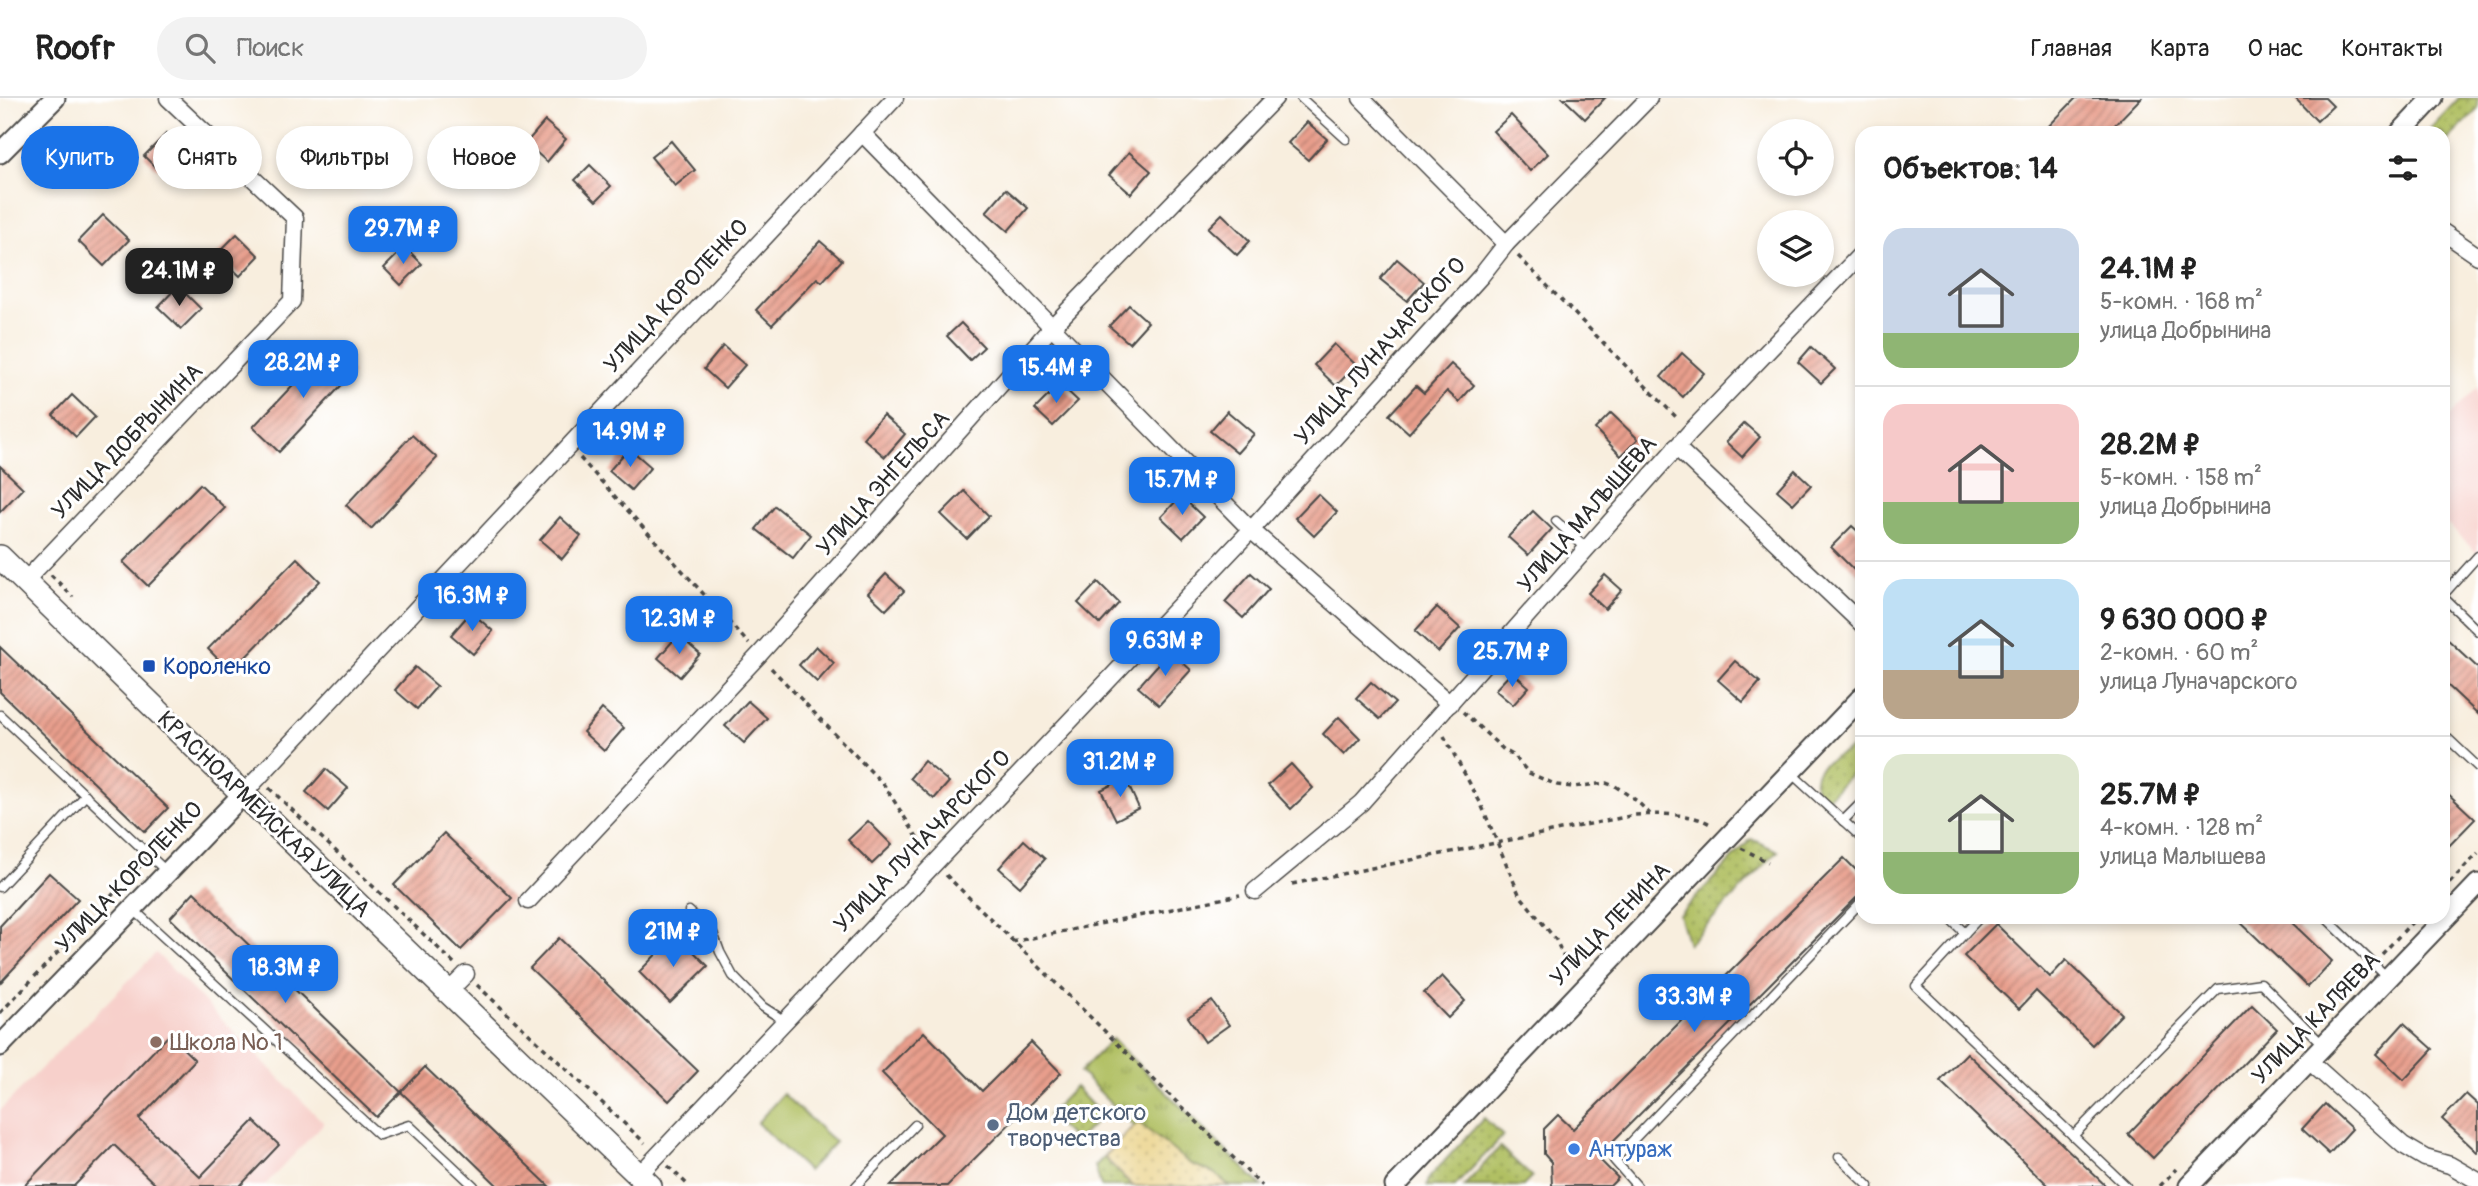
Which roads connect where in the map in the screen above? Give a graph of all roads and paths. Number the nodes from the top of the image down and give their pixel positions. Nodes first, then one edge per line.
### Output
1 (55, 98) edge
2 (168, 98) edge
3 (895, 98) edge
4 (1275, 98) edge
5 (1301, 98) edge
6 (1362, 98) edge
7 (1649, 98) edge
8 (2433, 98) edge
9 (2407, 126) edge
10 (862, 133) junction
11 (1346, 139) dead end
12 (0, 153) edge
13 (2450, 237) edge
14 (1506, 244) junction
15 (2478, 256) edge
16 (1855, 260) edge
17 (1051, 328) junction
18 (1690, 432) junction
19 (569, 446) junction
20 (1676, 447) junction
21 (1556, 521) dead end
22 (1251, 530) junction
23 (1587, 549) junction
24 (2478, 556) edge
25 (0, 557) edge
26 (25, 581) junction
27 (2450, 588) edge
28 (2450, 603) edge
29 (1855, 617) edge
30 (2478, 631) edge
31 (759, 655) junction
32 (1450, 704) junction
33 (1855, 704) edge
34 (0, 715) edge
35 (1433, 723) junction
36 (2450, 741) edge
37 (2478, 767) edge
38 (1790, 772) junction
39 (243, 794) junction
40 (86, 796) junction
41 (1855, 809) edge
42 (1650, 814) junction
43 (1843, 821) junction
44 (1855, 832) edge
45 (1728, 837) junction
46 (1497, 843) junction
47 (2478, 853) edge
48 (150, 856) junction
49 (1768, 862) dead end
50 (934, 863) junction
51 (167, 872) junction
52 (2450, 883) edge
53 (2478, 884) edge
54 (0, 887) edge
55 (1255, 891) junction
56 (528, 901) dead end
57 (1855, 908) edge
58 (133, 909) junction
59 (689, 911) dead end
60 (2450, 913) edge
61 (1955, 924) edge
62 (1973, 924) edge
63 (2332, 924) edge
64 (2410, 924) edge
65 (2440, 924) edge
66 (1965, 933) junction
67 (1012, 942) junction
68 (2373, 963) junction
69 (1570, 970) dead end
70 (466, 974) joint
71 (2388, 978) junction
72 (448, 992) junction
73 (0, 1013) edge
74 (785, 1021) junction
75 (2323, 1045) junction
76 (0, 1046) edge
77 (2308, 1060) junction
78 (915, 1125) dead end
79 (2073, 1136) junction
80 (657, 1155) junction
81 (1839, 1157) dead end
82 (2478, 1181) edge
83 (639, 1182) edge
84 (1399, 1185) edge
85 (474, 1186) edge
86 (689, 1186) edge
87 (856, 1186) edge
88 (1262, 1186) edge
89 (1637, 1186) edge
90 (1869, 1186) edge
91 (2126, 1186) edge
92 (2189, 1186) edge

1 - 12 street
2 - 26 street, УЛИЦА ДОБРЫНИНА
3 - 10 street, УЛИЦА КОРОЛЕНКО
4 - 17 street, УЛИЦА ЭНГЕЛЬСА
5 - 11 lane
6 - 14 street
7 - 14 street, УЛИЦА ЛУНАЧАРСКОГО
8 - 9 street
10 - 17 street
10 - 19 street, УЛИЦА КОРОЛЕНКО
13 - 15 street
14 - 18 path
14 - 22 street, УЛИЦА ЛУНАЧАРСКОГО
16 - 18 street, УЛИЦА МАЛЫШЕВА
17 - 22 street
17 - 31 street, УЛИЦА ЭНГЕЛЬСА
18 - 20 street, УЛИЦА МАЛЫШЕВА
19 - 31 path
19 - 39 street, УЛИЦА КОРОЛЕНКО
20 - 23 street, УЛИЦА МАЛЫШЕВА
20 - 29 street
21 - 23 lane
22 - 32 street
22 - 50 street, УЛИЦА ЛУНАЧАРСКОГО
23 - 32 street, УЛИЦА МАЛЫШЕВА
24 - 27 lane
25 - 26 main road, КРАСНОАРМЕЙСКАЯ УЛИЦА
26 - 39 main road, КРАСНОАРМЕЙСКАЯ УЛИЦА
28 - 30 lane
31 - 50 path
31 - 56 street, УЛИЦА ЭНГЕЛЬСА
32 - 35 street, УЛИЦА МАЛЫШЕВА
32 - 42 path
33 - 38 street, УЛИЦА ЛЕНИНА
34 - 40 lane
35 - 46 path
35 - 55 street, УЛИЦА МАЛЫШЕВА
36 - 37 lane
38 - 43 lane
38 - 45 street, УЛИЦА ЛЕНИНА
39 - 51 street, УЛИЦА КОРОЛЕНКО
39 - 72 main road, КРАСНОАРМЕЙСКАЯ УЛИЦА
40 - 48 lane
40 - 54 lane
41 - 43 lane
42 - 45 path
42 - 46 path
43 - 44 lane
45 - 49 path
45 - 84 street, УЛИЦА ЛЕНИНА
46 - 55 path
46 - 69 path
47 - 52 path
48 - 51 lane
48 - 73 path
50 - 67 path
50 - 74 street, УЛИЦА ЛУНАЧАРСКОГО
51 - 58 street, УЛИЦА КОРОЛЕНКО
53 - 60 street, УЛИЦА КАЛЯЕВА
55 - 67 path
57 - 89 lane
58 - 76 street, УЛИЦА КОРОЛЕНКО
58 - 85 lane
59 - 74 lane
61 - 66 lane
62 - 66 lane
63 - 68 lane
64 - 68 path
65 - 71 street, УЛИЦА КАЛЯЕВА
66 - 79 lane
67 - 88 path
68 - 71 lane
70 - 72 street
70 - 80 path
71 - 75 street, УЛИЦА КАЛЯЕВА
72 - 83 main road, КРАСНОАРМЕЙСКАЯ УЛИЦА
74 - 80 street, УЛИЦА ЛУНАЧАРСКОГО
75 - 77 street, УЛИЦА КАЛЯЕВА
75 - 79 lane
77 - 82 street
77 - 92 street, УЛИЦА КАЛЯЕВА
78 - 87 lane
79 - 91 lane
80 - 83 street, УЛИЦА ЛУНАЧАРСКОГО
80 - 86 path
81 - 90 lane

